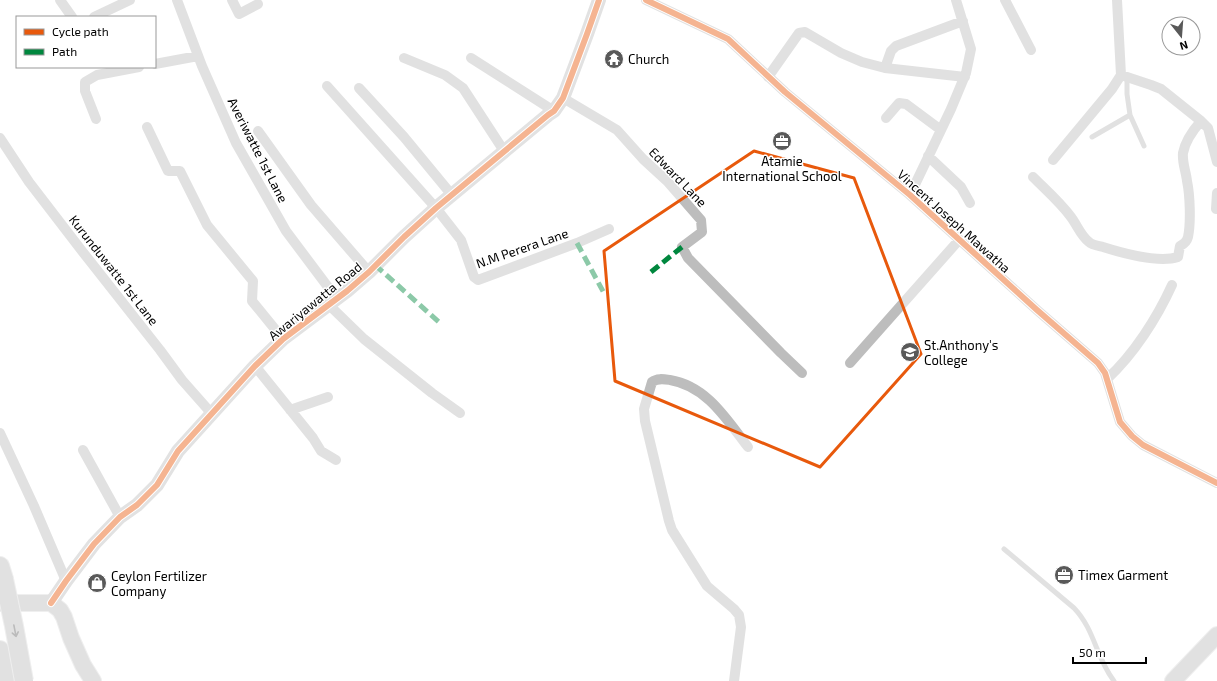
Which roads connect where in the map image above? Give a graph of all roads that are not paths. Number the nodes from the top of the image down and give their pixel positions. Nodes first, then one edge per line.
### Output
1 (60, 0) edge
2 (130, 0) edge
3 (177, 0) edge
4 (232, 0) edge
5 (599, 0) edge
6 (646, 0) edge
7 (956, 0) edge
8 (1005, 0) edge
9 (1117, 0) edge
10 (258, 4) dead end
11 (71, 16) edge
12 (96, 16) edge
13 (963, 22) junction
14 (1031, 50) dead end
15 (198, 56) junction
16 (404, 58) dead end
17 (471, 58) dead end
18 (156, 64) edge
19 (134, 68) edge
20 (884, 68) junction
21 (1124, 76) junction
22 (768, 77) junction
23 (965, 77) junction
24 (327, 86) dead end
25 (359, 88) dead end
26 (563, 98) junction
27 (554, 111) junction
28 (1130, 115) junction
29 (886, 118) dead end
30 (96, 119) dead end
31 (1201, 121) junction
32 (147, 126) dead end
33 (941, 130) junction
34 (258, 131) dead end
35 (1092, 137) dead end
36 (0, 138) edge
37 (1144, 146) dead end
38 (504, 151) junction
39 (928, 156) junction
40 (1053, 160) dead end
41 (1217, 162) edge
42 (1033, 177) dead end
43 (1217, 193) edge
44 (452, 194) junction
45 (910, 194) junction
46 (970, 203) dead end
47 (436, 208) junction
48 (1216, 209) dead end
49 (609, 229) dead end
50 (960, 240) junction
51 (369, 272) junction
52 (1172, 285) dead end
53 (333, 302) junction
54 (283, 339) junction
55 (850, 363) dead end
56 (255, 366) junction
57 (802, 373) dead end
58 (1107, 379) junction
59 (328, 397) dead end
60 (290, 410) junction
61 (460, 413) dead end
62 (212, 414) junction
63 (0, 433) edge
64 (748, 447) dead end
65 (83, 450) dead end
66 (336, 460) dead end
67 (1217, 483) edge
68 (120, 517) junction
69 (1004, 549) dead end
70 (2, 572) edge
71 (66, 580) junction
72 (0, 603) edge
73 (51, 603) junction
74 (1217, 636) edge
75 (0, 650) edge
76 (6, 681) edge
77 (24, 681) edge
78 (93, 681) edge
79 (734, 681) edge
80 (1114, 681) edge
81 (1173, 681) edge

1 - 11 street
2 - 12 street
3 - 15 street, Averiwatte 1st Lane
4 - 10 street
5 - 26 street, Awariyawatta Road
6 - 22 street, Vincent Joseph Mawatha
7 - 13 street
8 - 14 street
9 - 21 street
13 - 20 street
13 - 23 street
15 - 18 street
15 - 53 street, Averiwatte 1st Lane
16 - 38 street
17 - 27 street
19 - 30 street
20 - 22 street
20 - 23 street
21 - 28 lane
21 - 31 street
21 - 40 street
22 - 45 street, Vincent Joseph Mawatha
23 - 33 street
24 - 47 street
25 - 44 street
26 - 27 street, Awariyawatta Road
26 - 57 street, Edward Lane
27 - 38 street, Awariyawatta Road
28 - 35 lane
28 - 37 lane
29 - 33 street
31 - 41 street
31 - 42 street
32 - 54 street
33 - 39 street
34 - 51 street
36 - 62 street, Kurunduwatte 1st Lane
38 - 44 street, Awariyawatta Road
39 - 45 street
39 - 46 street
43 - 48 street
44 - 47 street, Awariyawatta Road
45 - 50 street, Vincent Joseph Mawatha
47 - 49 street, N.M Perera Lane
47 - 51 street, Awariyawatta Road
50 - 55 street
50 - 58 street, Vincent Joseph Mawatha
51 - 53 street, Awariyawatta Road
52 - 58 street
53 - 54 street, Awariyawatta Road
53 - 61 street, Averiwatte 1st Lane
54 - 56 street, Awariyawatta Road
56 - 60 street
56 - 62 street, Awariyawatta Road
58 - 67 street, Vincent Joseph Mawatha
59 - 60 street
60 - 66 street
62 - 68 street, Awariyawatta Road
63 - 71 street
64 - 79 street
65 - 68 street
68 - 71 street, Awariyawatta Road
69 - 80 lane
70 -> 77 highway, bridge
71 - 73 street, Awariyawatta Road
72 - 73 main road
73 - 78 main road
74 - 81 main road
75 - 76 highway

